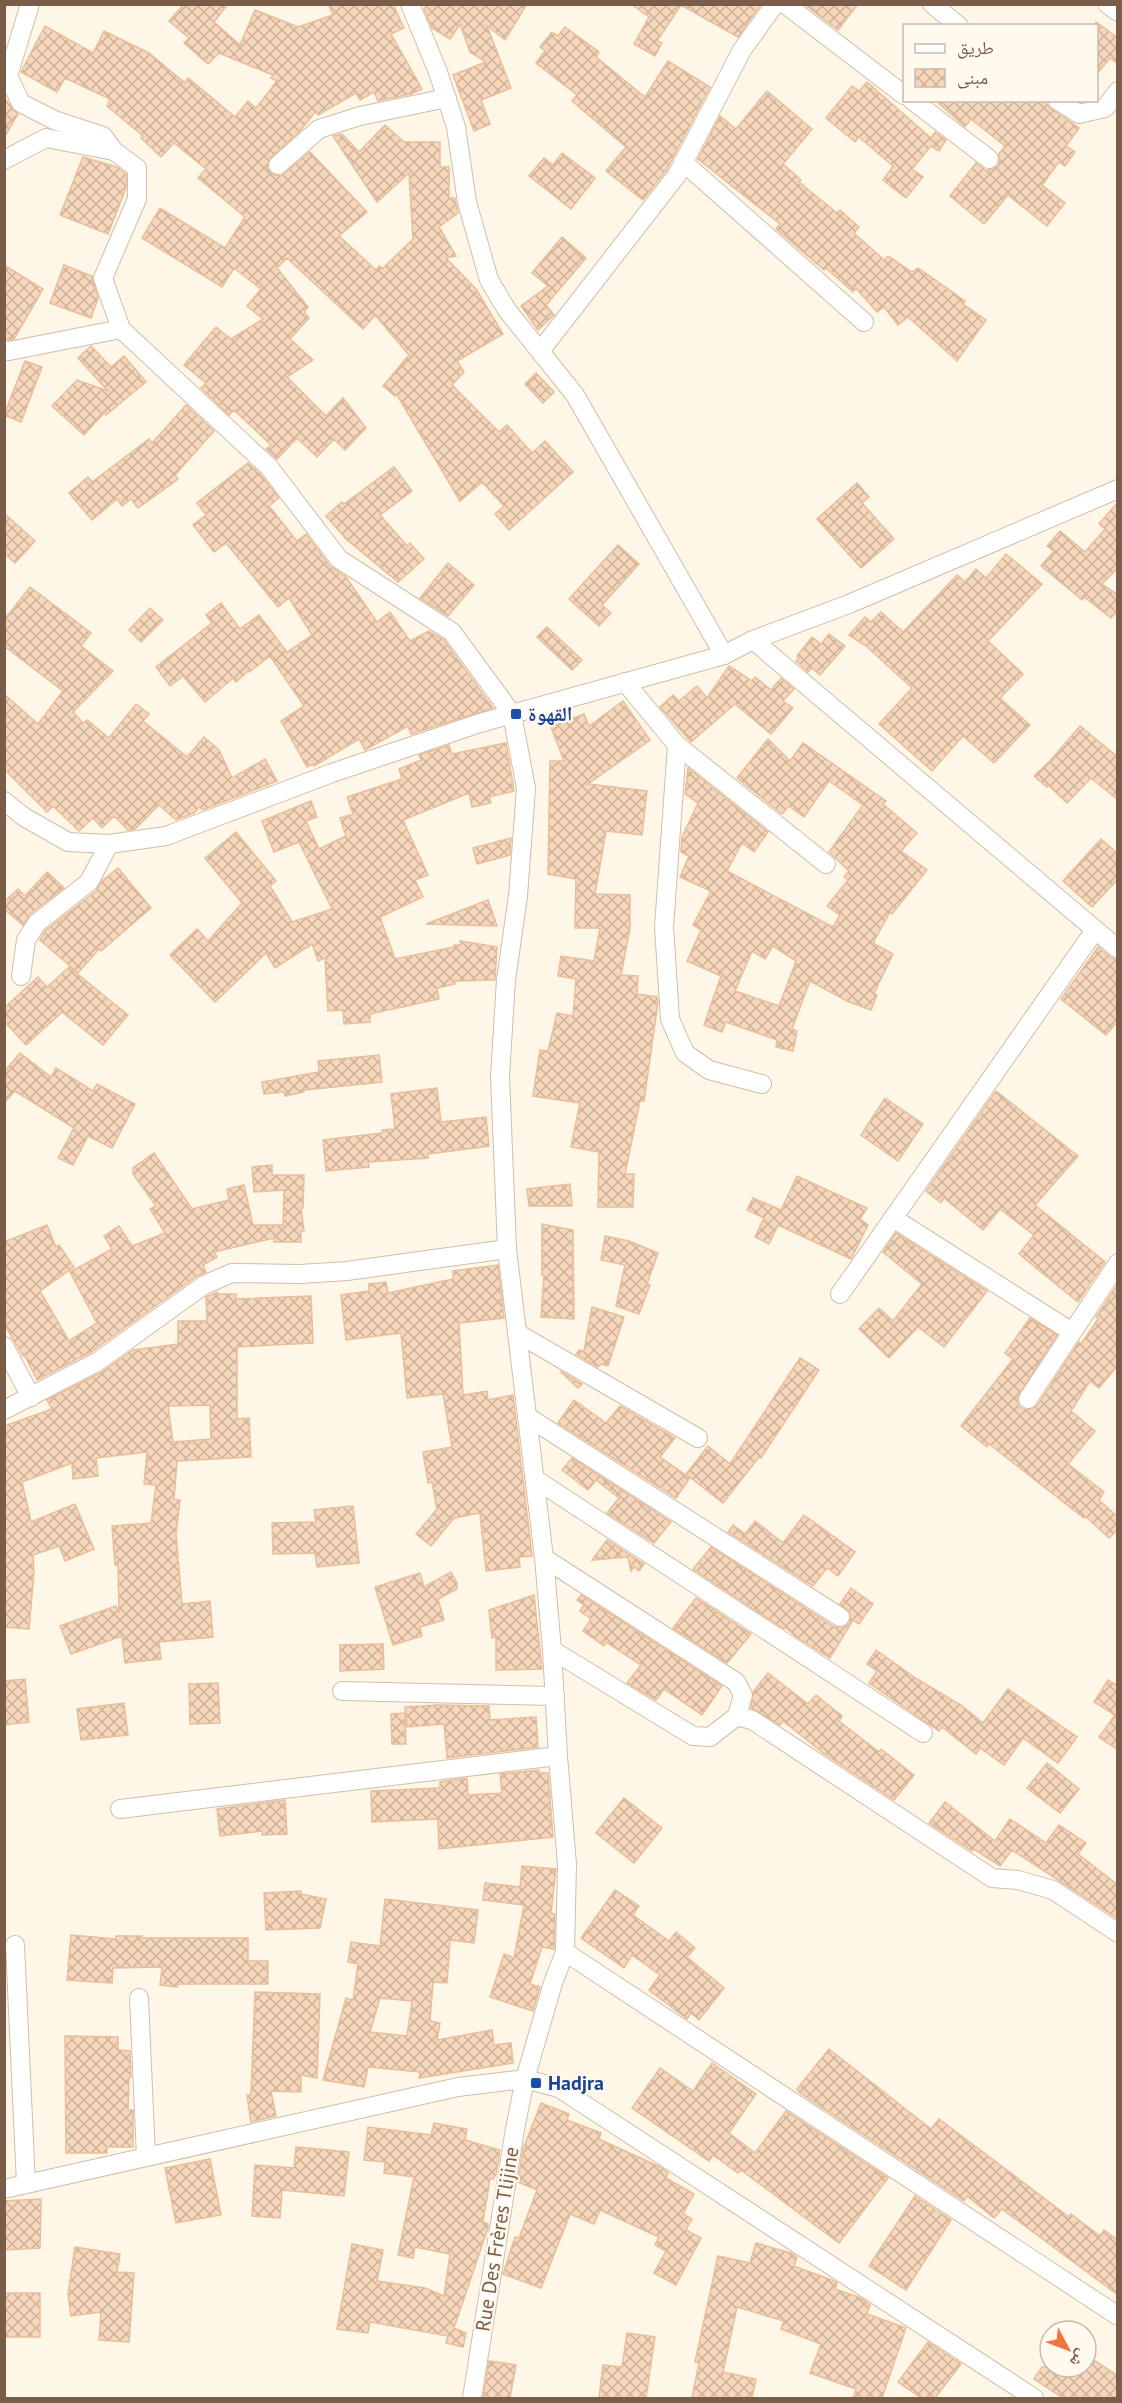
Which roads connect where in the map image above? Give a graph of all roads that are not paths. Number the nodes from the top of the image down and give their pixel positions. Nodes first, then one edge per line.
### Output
1 (30, 4) edge
2 (410, 4) edge
3 (775, 4) edge
4 (785, 4) edge
5 (932, 4) edge
6 (1107, 4) edge
7 (1118, 12) edge
8 (957, 24) edge
9 (1118, 91) edge
10 (903, 94) edge
11 (447, 98) junction
12 (915, 102) edge
13 (1061, 102) edge
14 (114, 151) junction
15 (989, 159) dead end
16 (4, 160) edge
17 (683, 162) junction
18 (278, 165) dead end
19 (864, 322) dead end
20 (121, 329) junction
21 (4, 350) edge
22 (541, 351) junction
23 (1118, 489) edge
24 (753, 640) junction
25 (724, 655) junction
26 (625, 682) junction
27 (512, 714) junction
28 (677, 745) junction
29 (4, 801) edge
30 (109, 844) junction
31 (826, 864) dead end
32 (1095, 930) junction
33 (1118, 949) edge
34 (21, 976) dead end
35 (762, 1084) dead end
36 (893, 1218) junction
37 (507, 1249) junction
38 (1118, 1263) edge
39 (840, 1294) dead end
40 (1072, 1332) junction
41 (517, 1333) junction
42 (4, 1346) edge
43 (31, 1397) junction
44 (1028, 1399) dead end
45 (4, 1410) edge
46 (528, 1417) junction
47 (698, 1438) dead end
48 (535, 1479) junction
49 (544, 1558) junction
50 (840, 1617) dead end
51 (552, 1650) junction
52 (342, 1690) dead end
53 (555, 1696) junction
54 (737, 1716) junction
55 (923, 1733) dead end
56 (558, 1756) junction
57 (120, 1809) dead end
58 (1118, 1932) edge
59 (15, 1945) dead end
60 (565, 1952) junction
61 (139, 1998) dead end
62 (525, 2079) junction
63 (146, 2157) junction
64 (26, 2184) junction
65 (4, 2189) edge
66 (1118, 2316) edge
67 (472, 2398) edge
68 (1034, 2398) edge

1 - 14 street
2 - 11 street
3 - 17 street
4 - 10 street
5 - 8 street
6 - 7 street
9 - 13 street
11 - 18 street
11 - 22 street
12 - 15 street
14 - 16 street
14 - 20 street
17 - 19 street
17 - 22 street
20 - 21 street
20 - 27 street
22 - 25 street
23 - 24 street
24 - 25 street
24 - 32 street
25 - 26 street
26 - 27 street
26 - 28 street
27 - 30 street
27 - 37 street, Rue Des Frères Tlijine
28 - 31 street
28 - 35 street
29 - 30 street
30 - 34 street
32 - 33 street
32 - 36 street
36 - 39 street
36 - 40 street
37 - 41 street, Rue Des Frères Tlijine
37 - 43 street
38 - 40 street
40 - 44 street
41 - 46 street, Rue Des Frères Tlijine
41 - 47 street
42 - 43 street
43 - 45 street
46 - 48 street, Rue Des Frères Tlijine
46 - 50 street
48 - 49 street, Rue Des Frères Tlijine
48 - 55 street
49 - 51 street, Rue Des Frères Tlijine
49 - 54 street
51 - 53 street, Rue Des Frères Tlijine
51 - 54 street
52 - 53 street
53 - 56 street, Rue Des Frères Tlijine
54 - 58 street
56 - 57 street
56 - 60 street, Rue Des Frères Tlijine
59 - 64 street
60 - 62 street, Rue Des Frères Tlijine
60 - 66 street
61 - 63 street
62 - 63 street
62 - 67 street, Rue Des Frères Tlijine
62 - 68 street
63 - 64 street
64 - 65 street

